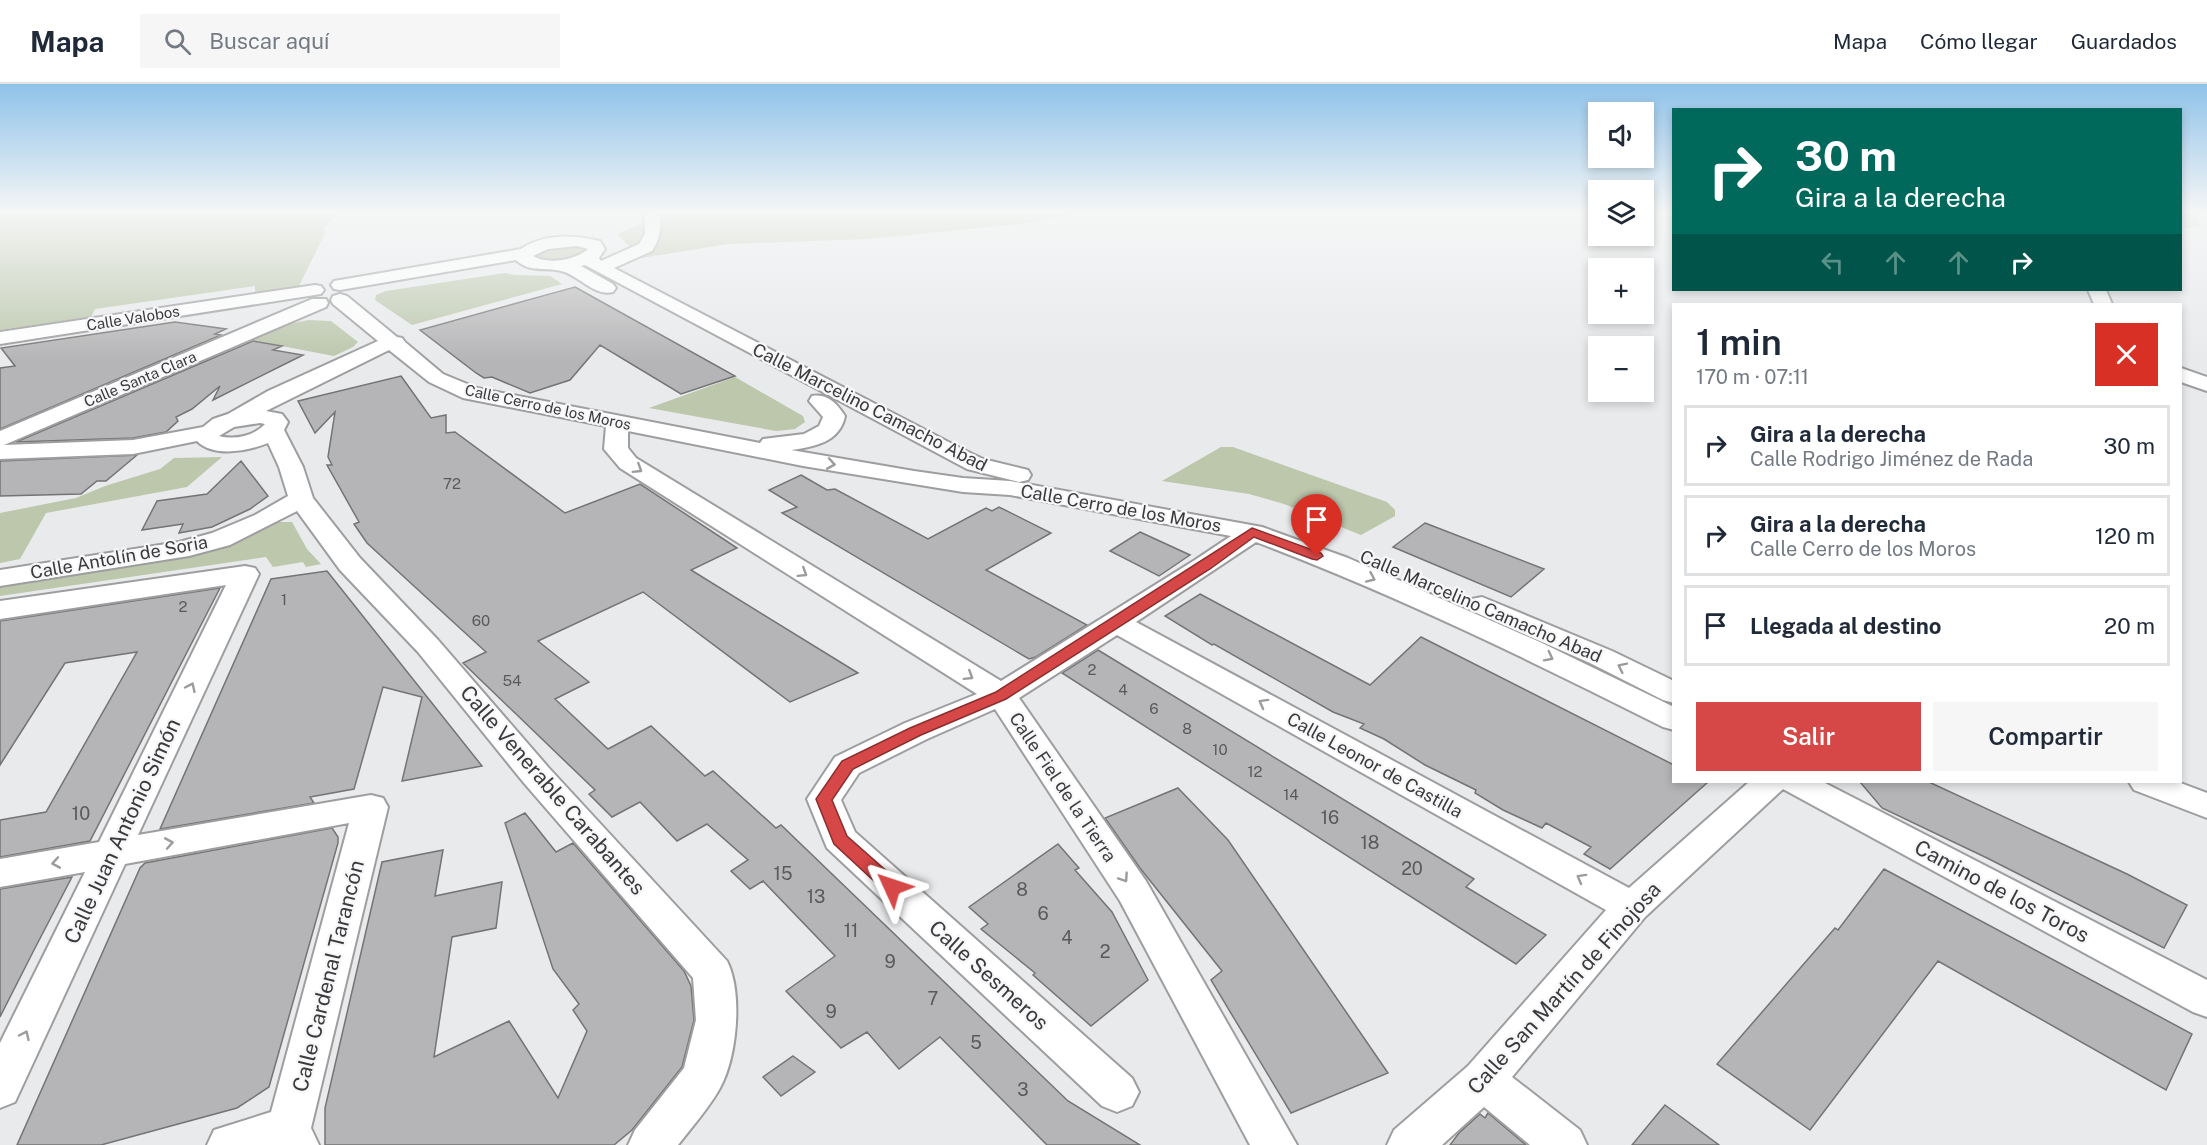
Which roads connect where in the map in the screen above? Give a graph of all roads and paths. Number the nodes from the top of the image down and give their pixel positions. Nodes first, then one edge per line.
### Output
1 (508, 262) edge
2 (510, 262) edge
3 (544, 262) edge
4 (595, 262) joint
5 (559, 265) junction
6 (266, 297) junction
7 (325, 298) junction
8 (280, 318) junction
9 (0, 339) edge
10 (395, 342) junction
11 (2182, 374) edge
12 (2207, 385) edge
13 (820, 401) junction
14 (617, 421) junction
15 (275, 424) junction
16 (210, 437) junction
17 (0, 439) edge
18 (712, 439) junction
19 (0, 452) edge
20 (1010, 488) junction
21 (301, 499) junction
22 (1252, 532) junction
23 (244, 574) joint
24 (0, 578) edge
25 (0, 610) edge
26 (1117, 622) junction
27 (1672, 692) edge
28 (1001, 695) junction
29 (1672, 719) edge
30 (1769, 783) edge
31 (1798, 783) edge
32 (2149, 783) edge
33 (2207, 806) edge
34 (112, 853) junction
35 (0, 873) edge
36 (1632, 907) junction
37 (2207, 1000) edge
38 (1483, 1080) junction
39 (0, 1088) edge
40 (1117, 1092) dead end
41 (292, 1136) edge
42 (230, 1145) edge
43 (651, 1145) edge
44 (1274, 1145) edge
45 (1410, 1145) edge
46 (1564, 1145) edge

1 - 7 street
2 - 7 street
3 - 5 street
4 - 5 street
27 -> 4 street, Calle Marcelino Camacho Abad
5 - 13 street, Calle Marcelino Camacho Abad
6 - 7 street, Calle Valobos
6 - 8 street
6 - 9 street, Calle Valobos
7 - 8 street, Calle Santa Clara
7 - 8 street, Calle Santa Clara
7 - 10 street, Calle Cerro de los Moros
8 - 17 street, Calle Santa Clara
10 - 14 street, Calle Cerro de los Moros
10 - 15 street
11 - 12 street
13 - 18 street, Calle Cerro de los Moros
13 - 20 street, Calle Marcelino Camacho Abad
14 - 18 street, Calle Cerro de los Moros
14 -> 28 street, Calle Fiel de la Tierra
15 - 16 street
15 - 16 street
15 - 21 street, Calle Venerable Carabantes
16 - 19 street
18 -> 20 street, Calle Cerro de los Moros
20 - 22 street, Calle Cerro de los Moros
21 - 24 street, Calle Antolín de Soria
21 - 43 street, Calle Venerable Carabantes
22 - 26 street
22 -> 29 street, Calle Cerro de los Moros
23 - 25 street, Calle Antolín de Soria
34 -> 23 street, Calle Juan Antonio Simón
26 - 28 street
36 -> 26 street, Calle Leonor de Castilla
28 - 40 street, Calle Sesmeros
28 -> 44 street, Calle Fiel de la Tierra
30 - 36 street, Calle San Martín de Finojosa
31 - 37 street, Camino de los Toros
32 - 33 street
34 -> 35 street
39 -> 34 street, Calle Juan Antonio Simón
34 -> 41 street, Calle Cardenal Tarancón
36 - 38 street, Calle San Martín de Finojosa
38 - 45 street, Calle San Martín de Finojosa
38 - 46 street
41 - 42 street

